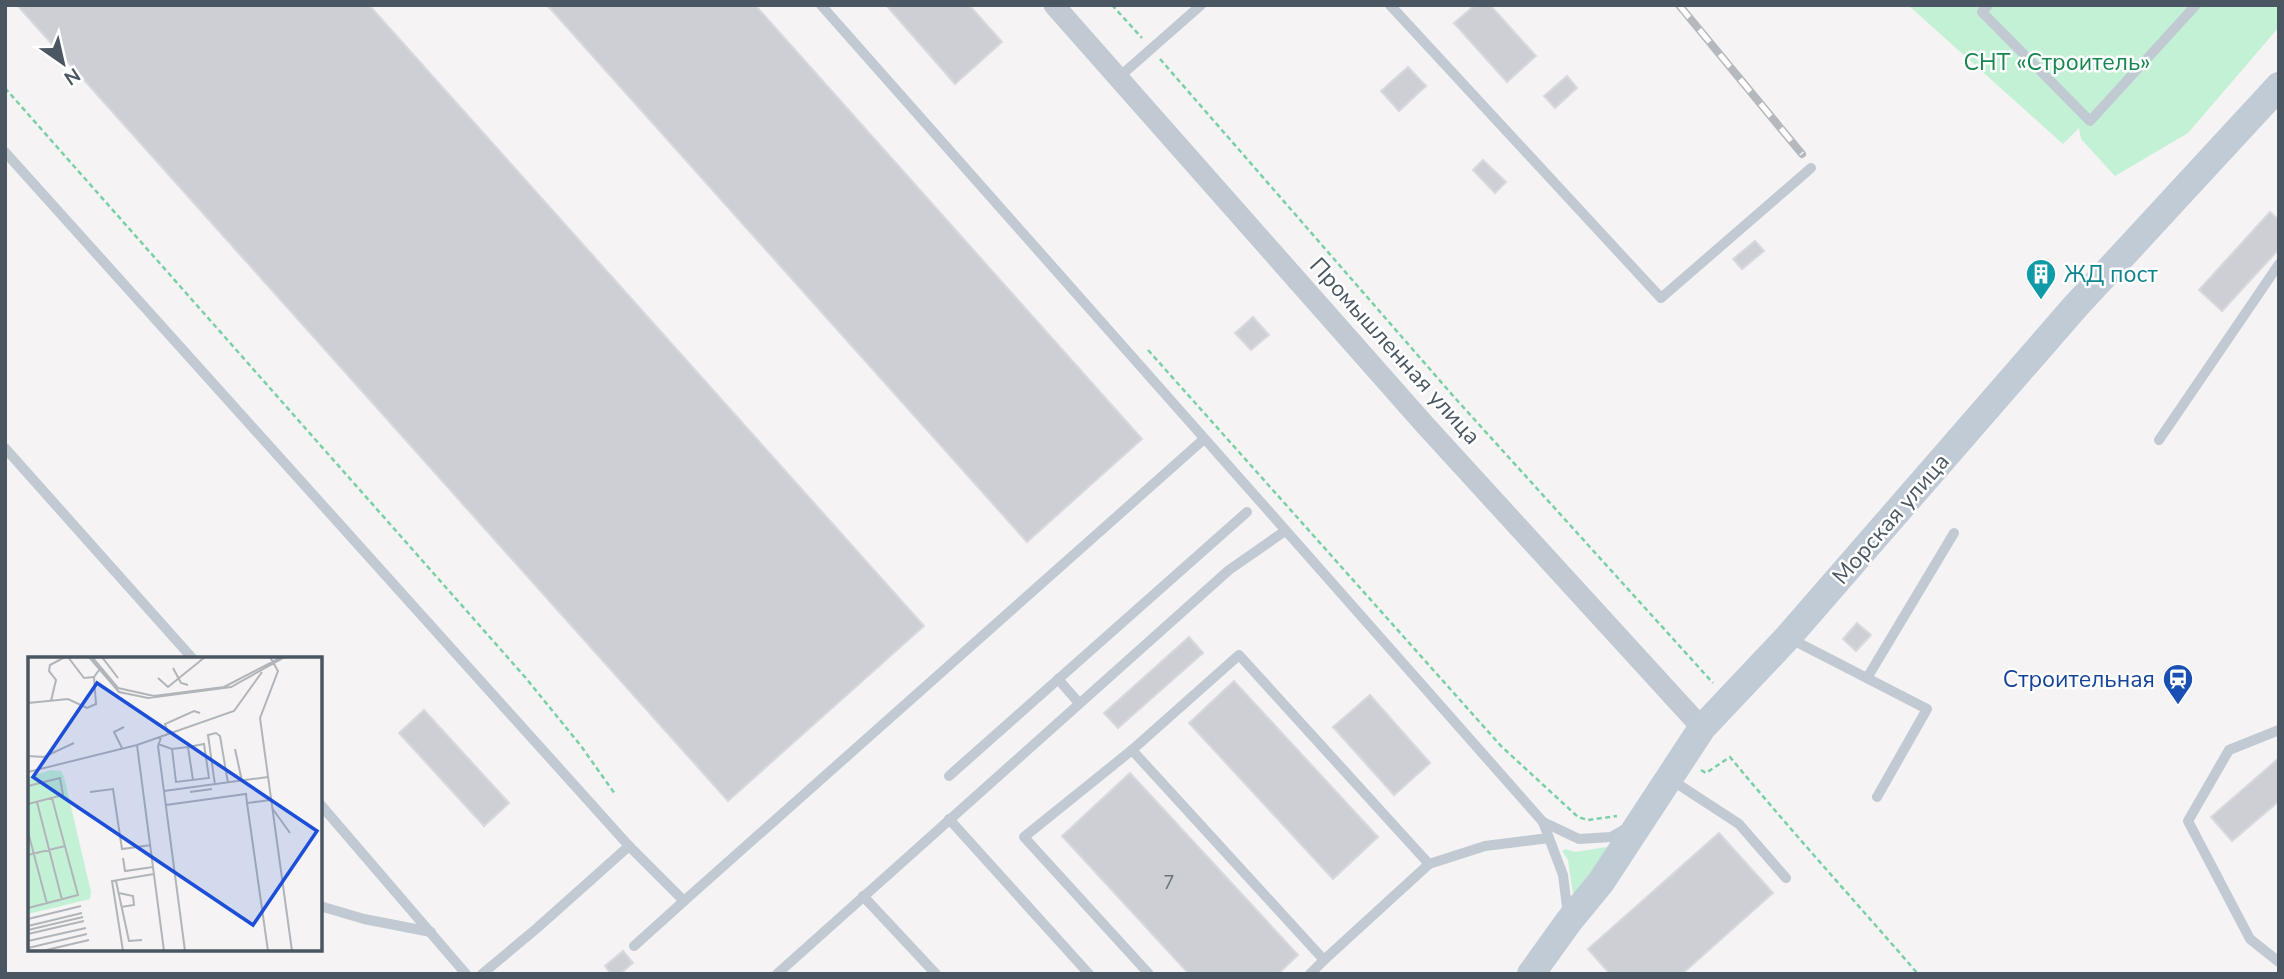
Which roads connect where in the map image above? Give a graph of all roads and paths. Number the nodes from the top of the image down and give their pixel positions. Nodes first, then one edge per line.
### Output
1 (821, 5) edge
2 (1054, 5) edge
3 (1112, 5) edge
4 (1202, 5) edge
5 (1390, 5) edge
6 (1988, 5) edge
7 (2196, 5) edge
8 (1152, 50) junction
9 (1118, 78) junction
10 (2279, 86) edge
11 (5, 88) edge
12 (5, 152) edge
13 (1811, 168) dead end
14 (2279, 264) edge
15 (1143, 345) dead end
16 (1204, 439) junction
17 (2159, 440) dead end
18 (5, 448) edge
19 (1247, 512) dead end
20 (1285, 531) junction
21 (1954, 533) dead end
22 (1788, 637) junction
23 (191, 657) edge
24 (1867, 678) junction
25 (1058, 679) junction
26 (1714, 684) dead end
27 (1079, 703) junction
28 (1702, 728) junction
29 (2279, 730) edge
30 (1132, 750) junction
31 (1676, 769) junction
32 (949, 776) dead end
33 (615, 794) dead end
34 (1877, 797) dead end
35 (322, 806) edge
36 (949, 819) junction
37 (1630, 819) junction
38 (1543, 822) junction
39 (1549, 838) junction
40 (629, 846) junction
41 (1429, 864) junction
42 (1786, 878) dead end
43 (863, 896) junction
44 (684, 901) junction
45 (322, 907) edge
46 (1569, 921) junction
47 (431, 932) junction
48 (635, 946) dead end
49 (1324, 960) junction
50 (2279, 962) edge
51 (1538, 968) edge
52 (466, 974) edge
53 (482, 974) edge
54 (776, 974) edge
55 (936, 974) edge
56 (1089, 974) edge
57 (1149, 974) edge
58 (1310, 974) edge
59 (1918, 974) edge

1 - 16 lane
2 - 9 street, Промышленная улица
3 - 8 path
4 - 8 lane
5 - 13 lane
6 - 7 lane
8 - 9 lane
8 - 26 path
9 - 28 street, Промышленная улица
10 - 22 street, Морская улица
11 - 33 path
12 - 40 lane
14 - 17 lane
15 - 37 path
16 - 20 lane
16 - 44 lane
18 - 23 lane
19 - 25 lane
20 - 27 lane
20 - 38 lane
21 - 24 lane
22 - 24 lane
22 - 28 street, Морская улица
24 - 34 lane
25 - 27 lane
25 - 32 lane
27 - 36 lane
28 - 31 street, Морская улица
29 - 50 lane
30 - 41 lane
30 - 49 lane
30 - 57 lane
31 - 37 street, Морская улица
31 - 42 lane
31 - 59 path
35 - 47 lane
36 - 43 lane
36 - 56 lane
37 - 38 lane
37 - 46 street, Морская улица
38 - 39 lane
39 - 41 lane
39 - 46 lane
40 - 44 lane
40 - 53 lane
41 - 49 lane
43 - 54 lane
43 - 55 lane
44 - 48 lane
45 - 47 lane
46 - 51 street, Морская улица
47 - 52 lane
49 - 58 lane

